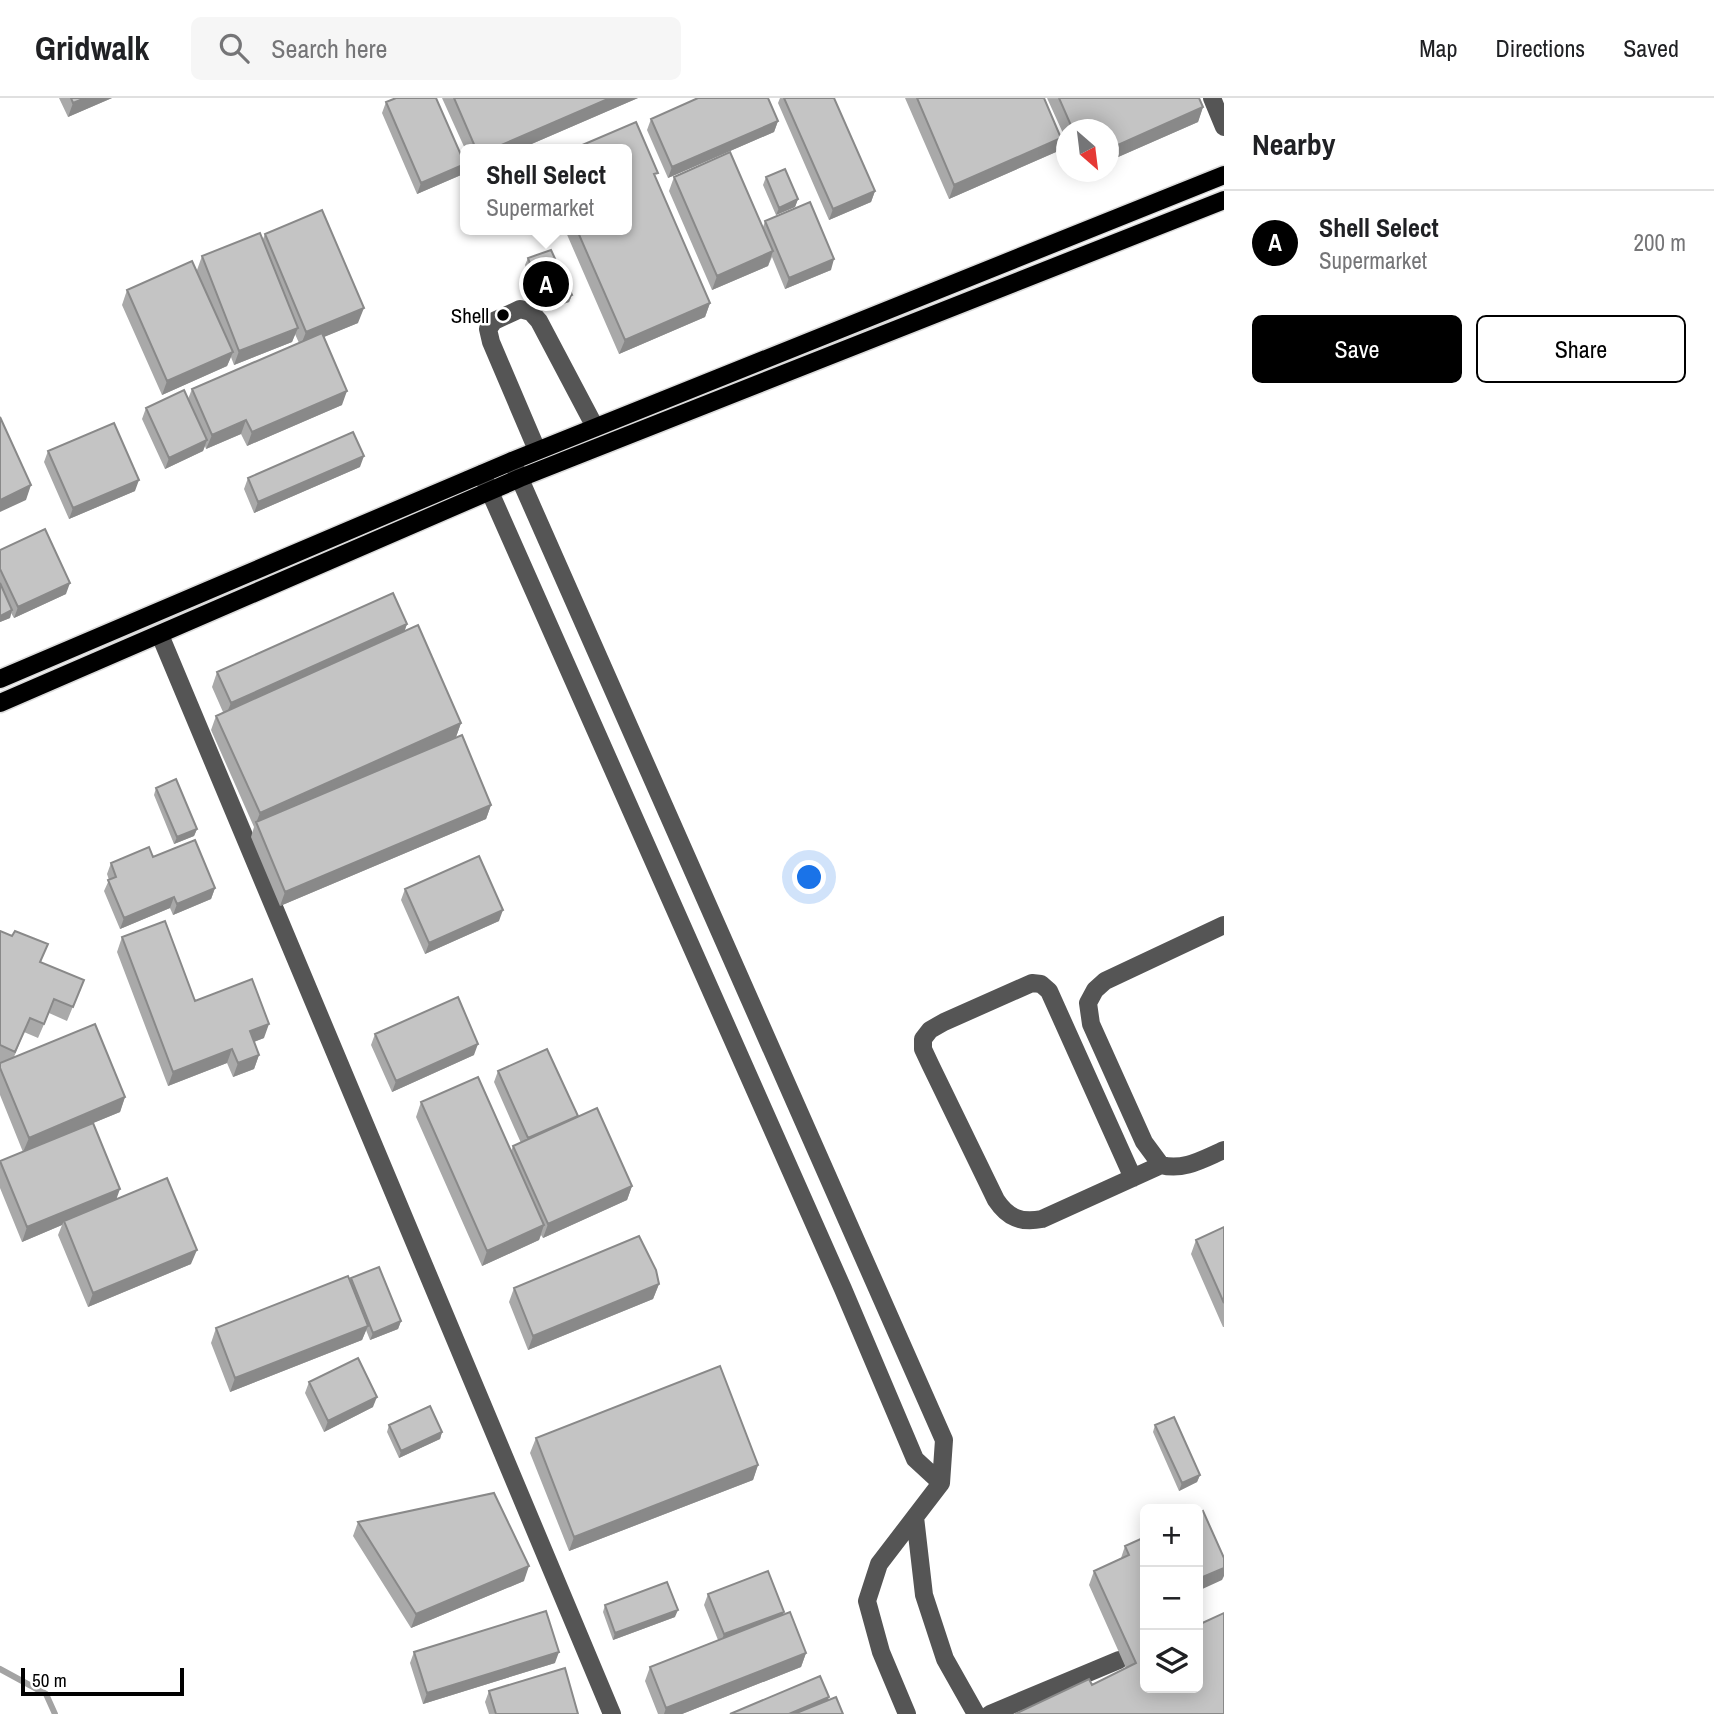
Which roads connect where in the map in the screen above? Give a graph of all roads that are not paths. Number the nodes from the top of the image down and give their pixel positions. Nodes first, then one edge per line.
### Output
1 (1212, 98) edge
2 (1224, 127) edge
3 (1224, 175) edge
4 (1224, 200) edge
5 (595, 427) junction
6 (537, 450) junction
7 (512, 461) junction
8 (482, 474) junction
9 (520, 478) junction
10 (491, 490) junction
11 (151, 614) junction
12 (160, 635) junction
13 (0, 679) edge
14 (0, 703) edge
15 (671, 822) junction
16 (642, 835) junction
17 (1224, 925) edge
18 (1224, 1150) edge
19 (1161, 1165) junction
20 (1133, 1178) junction
21 (872, 1276) junction
22 (842, 1289) junction
23 (941, 1483) junction
24 (915, 1517) junction
25 (1119, 1660) dead end
26 (612, 1714) edge
27 (907, 1714) edge
28 (976, 1714) edge
29 (990, 1714) edge

1 - 2 street
3 - 5 main road
4 - 9 main road
5 - 6 main road
5 - 6 street
6 - 7 main road
7 - 8 main road
7 - 9 street
8 - 10 street
8 - 11 main road
9 - 10 main road
9 - 15 street
10 - 12 main road
10 - 16 street
11 - 12 main road
11 - 13 main road
12 - 14 main road
12 - 26 street
15 - 16 street
15 - 21 street
16 - 22 street
17 - 19 street
18 - 19 street
19 - 20 street
20 - 20 street
21 - 22 street
21 - 23 street
22 - 23 street
23 - 24 street
24 - 27 street
24 - 28 street
25 - 29 street

